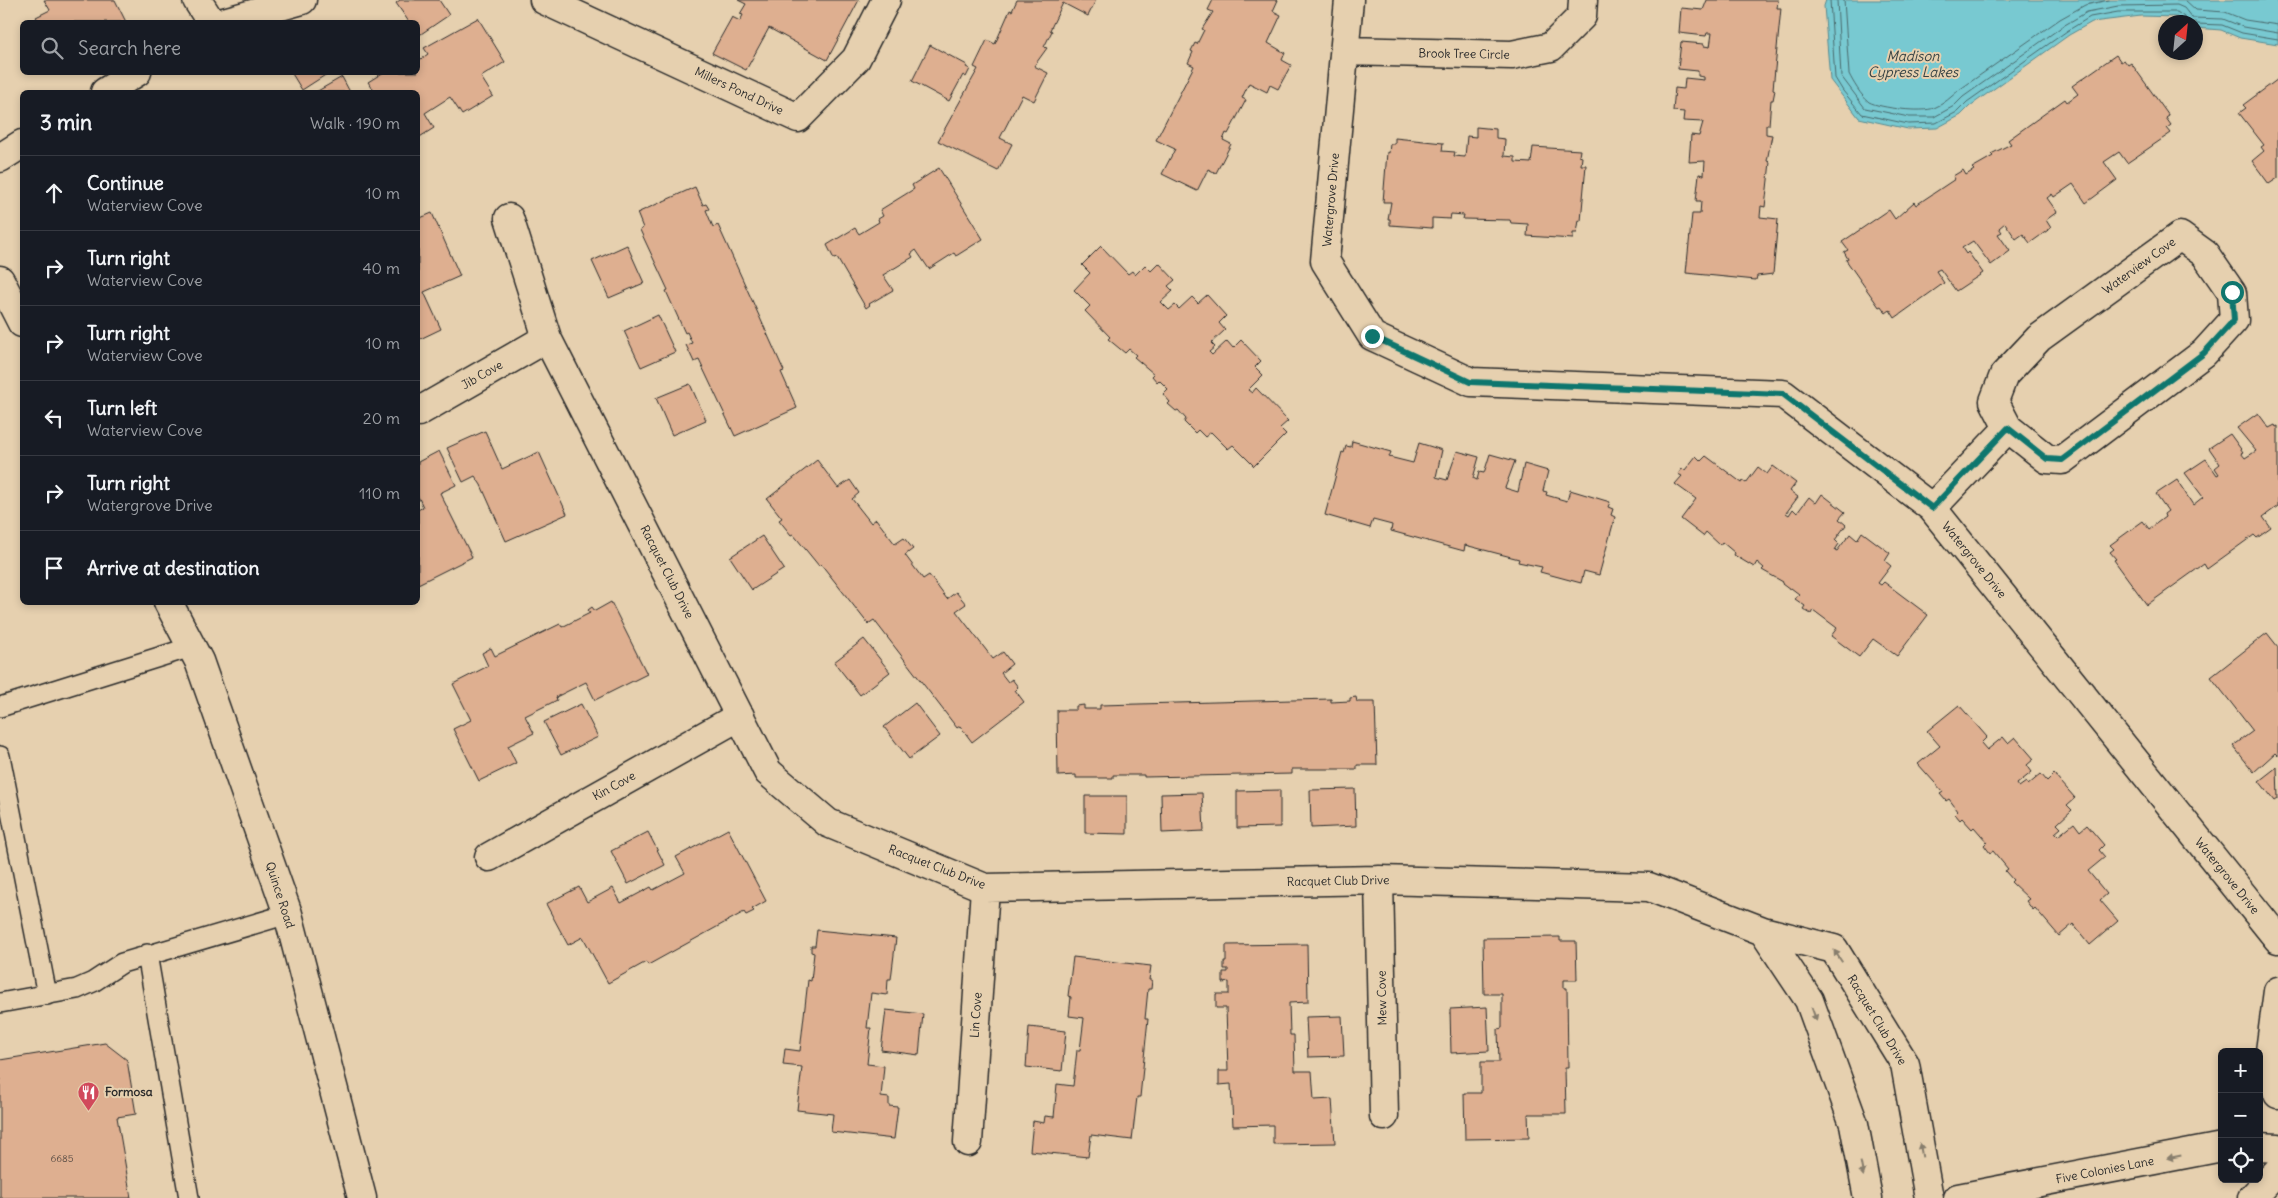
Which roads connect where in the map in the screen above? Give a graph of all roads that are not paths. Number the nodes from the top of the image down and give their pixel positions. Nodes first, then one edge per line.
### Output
1 (197, 0) edge
2 (302, 0) edge
3 (544, 0) edge
4 (886, 0) edge
5 (1350, 0) edge
6 (1583, 0) edge
7 (210, 20) edge
8 (231, 20) edge
9 (1345, 51) junction
10 (132, 75) edge
11 (108, 90) edge
12 (20, 145) edge
13 (0, 158) edge
14 (509, 218) dead end
15 (0, 280) edge
16 (20, 319) edge
17 (548, 338) junction
18 (420, 411) edge
19 (2008, 428) junction
20 (1932, 508) junction
21 (170, 605) edge
22 (191, 647) junction
23 (0, 707) edge
24 (740, 716) junction
25 (0, 756) edge
26 (489, 857) dead end
27 (1379, 880) junction
28 (984, 888) junction
29 (288, 914) junction
30 (1763, 930) junction
31 (2278, 939) edge
32 (147, 954) junction
33 (2278, 991) edge
34 (48, 995) junction
35 (0, 1003) edge
36 (2278, 1094) edge
37 (1384, 1116) dead end
38 (968, 1142) dead end
39 (2263, 1147) edge
40 (2278, 1148) edge
41 (2218, 1149) edge
42 (2278, 1171) edge
43 (189, 1198) edge
44 (362, 1198) edge
45 (1868, 1198) edge
46 (1929, 1198) edge
47 (1958, 1198) edge
48 (2252, 1198) edge

1 - 7 street
2 - 8 street
3 - 4 street, Millers Pond Drive
5 - 9 street, Watergrove Drive
6 - 9 street, Brook Tree Circle
9 - 20 street, Watergrove Drive
10 - 11 street
12 - 13 street
14 - 17 street, Racquet Club Drive
15 - 16 street
17 - 18 street, Jib Cove
17 - 24 street, Racquet Club Drive
19 - 19 street, Waterview Cove
19 - 20 street
20 - 31 street, Watergrove Drive
21 - 22 street, Quince Road
22 - 23 lane
22 - 29 street, Quince Road
24 - 26 street, Kin Cove
24 - 28 street, Racquet Club Drive
25 - 34 lane
27 - 28 street, Racquet Club Drive
27 - 30 street, Racquet Club Drive
27 - 37 street, Mew Cove
28 - 38 street, Lin Cove
29 - 32 lane
29 - 44 street, Quince Road
30 -> 45 street
46 -> 30 street, Racquet Club Drive
32 - 34 lane
32 - 43 lane
33 - 36 street
34 - 35 lane
39 - 40 street
41 -> 47 street, Five Colonies Lane
42 - 48 street

